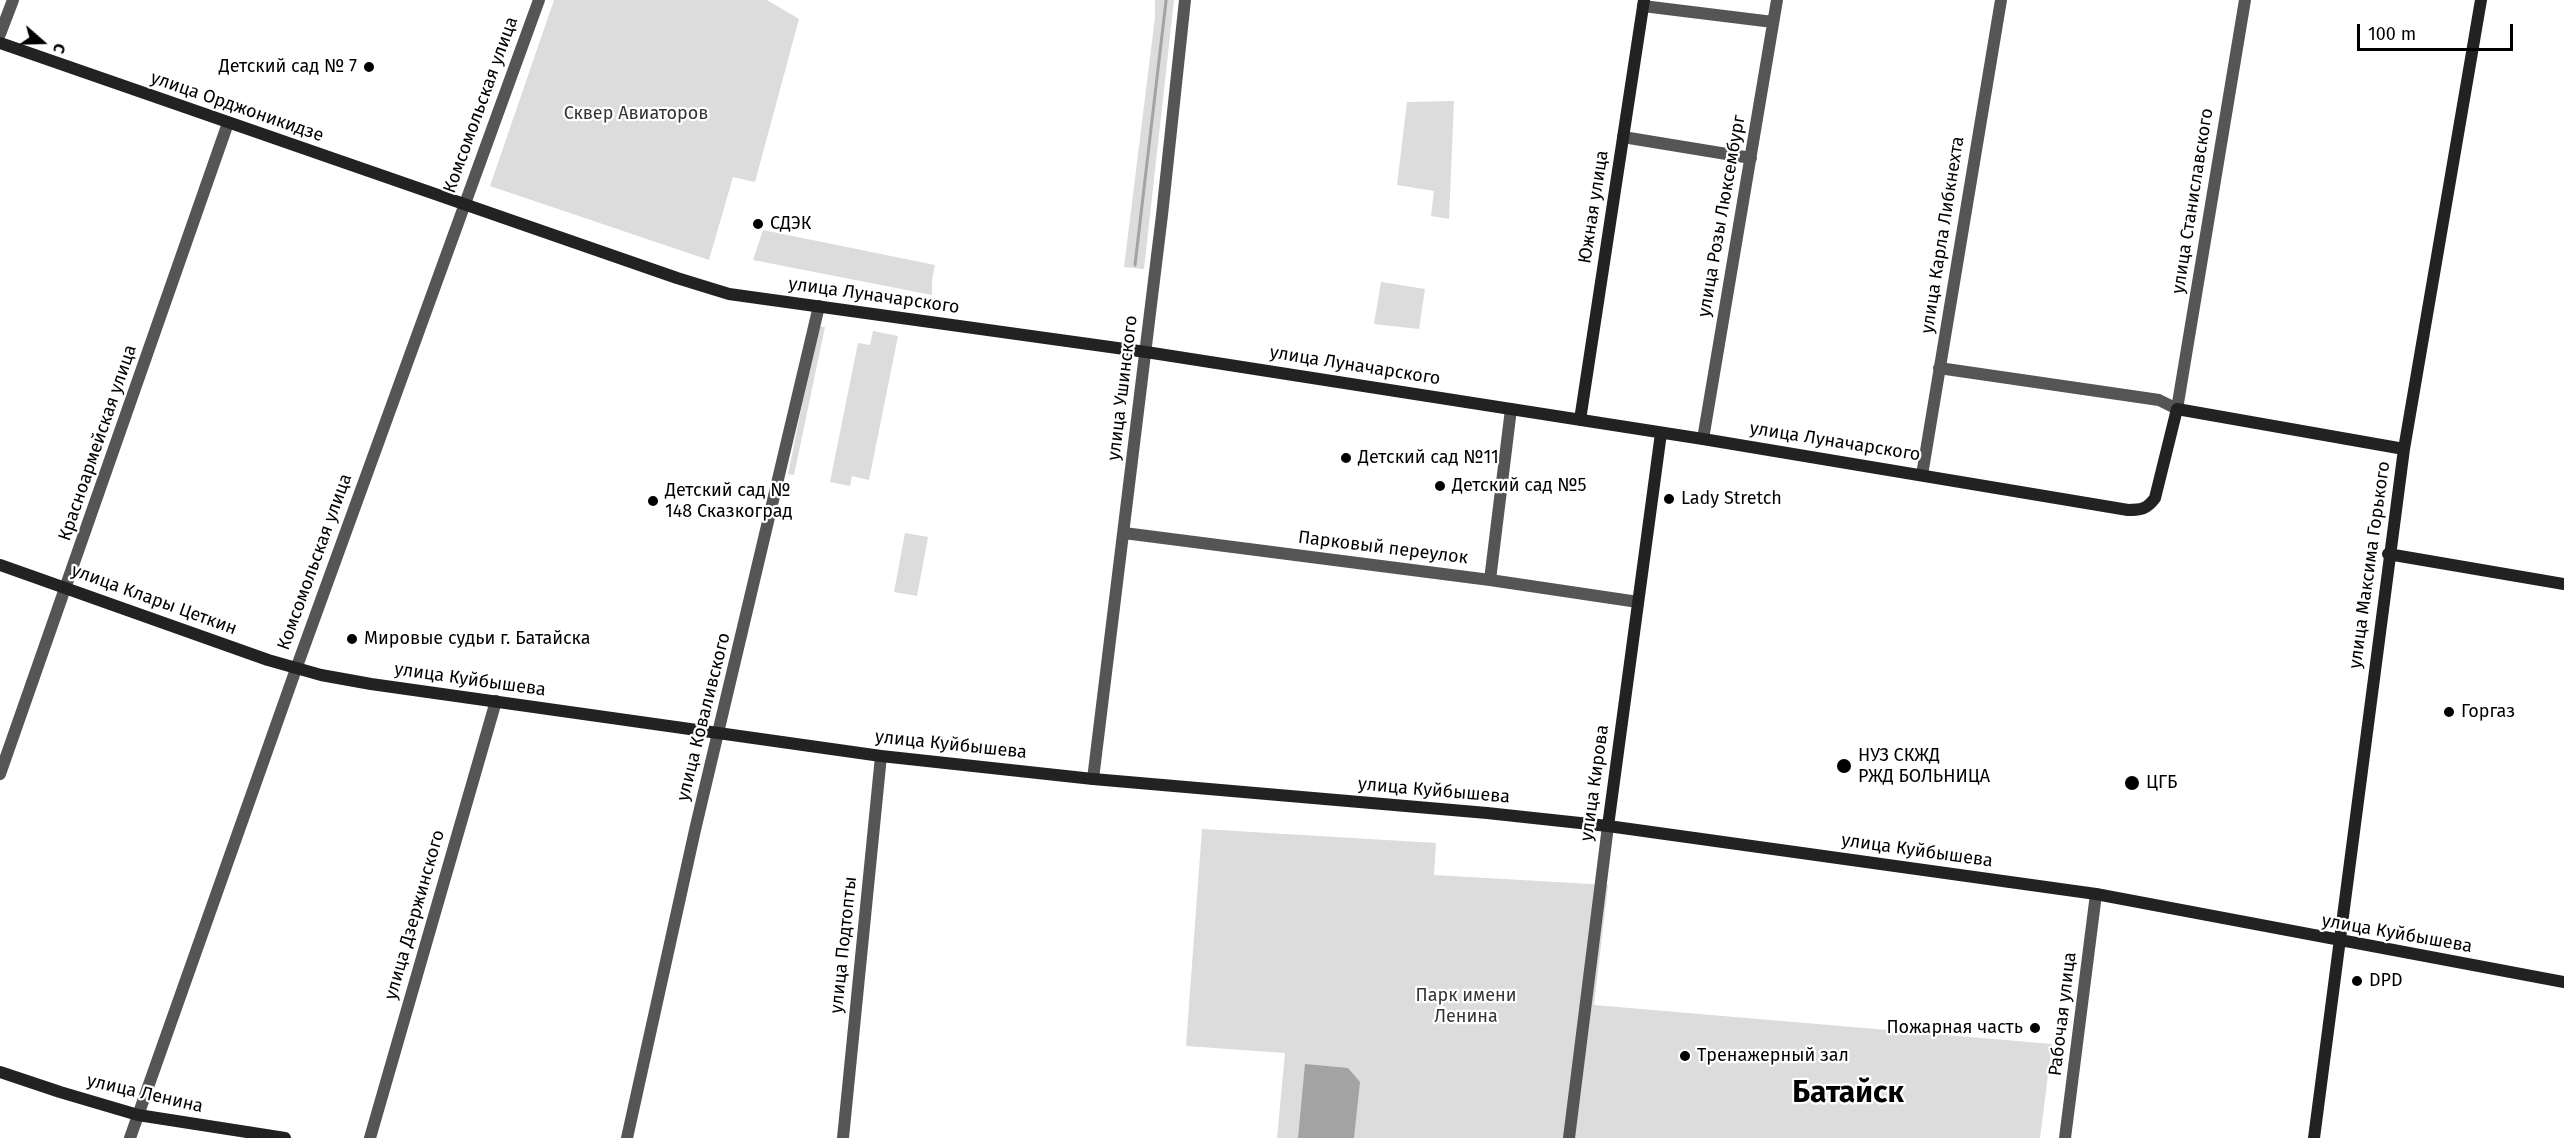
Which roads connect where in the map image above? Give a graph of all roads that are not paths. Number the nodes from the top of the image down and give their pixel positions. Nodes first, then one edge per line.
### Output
1 (13, 0) edge
2 (539, 0) edge
3 (1185, 0) edge
4 (1777, 0) edge
5 (2001, 0) edge
6 (2244, 0) edge
7 (2481, 0) edge
8 (1644, 3) edge
9 (1773, 22) junction
10 (0, 34) edge
11 (0, 43) edge
12 (228, 123) junction
13 (1623, 137) junction
14 (1750, 158) junction
15 (463, 203) junction
16 (819, 306) junction
17 (1146, 352) junction
18 (1940, 368) junction
19 (1511, 409) junction
20 (2177, 409) junction
21 (1580, 420) junction
22 (1661, 433) junction
23 (1703, 439) junction
24 (2404, 449) junction
25 (1922, 475) junction
26 (1124, 533) junction
27 (2388, 554) junction
28 (0, 565) edge
29 (1490, 580) junction
30 (2564, 584) edge
31 (66, 588) junction
32 (1638, 602) junction
33 (296, 669) junction
34 (496, 701) junction
35 (720, 734) junction
36 (881, 756) junction
37 (0, 774) edge
38 (1093, 779) junction
39 (1608, 826) junction
40 (2096, 894) junction
41 (2338, 941) junction
42 (2564, 982) edge
43 (0, 1072) edge
44 (138, 1114) junction
45 (130, 1138) edge
46 (285, 1138) edge
47 (370, 1138) edge
48 (627, 1138) edge
49 (843, 1138) edge
50 (1569, 1138) edge
51 (2065, 1138) edge
52 (2314, 1138) edge

1 - 10 street
2 - 15 street, Комсомольская улица
3 - 17 street, улица Ушинского
4 - 9 street, улица Розы Люксембург
5 - 18 street, улица Карла Либкнехта
6 - 20 street, улица Станиславского
7 - 24 street, улица Максима Горького
8 - 9 street
8 - 13 street, Южная улица
9 - 14 street, улица Розы Люксембург
11 - 12 street, улица Орджоникидзе
12 - 15 street, улица Орджоникидзе
12 - 31 street, Красноармейская улица
13 - 14 street
13 - 21 street, Южная улица
14 - 23 street, улица Розы Люксембург
15 - 16 street, улица Луначарского
15 - 33 street, Комсомольская улица
16 - 17 street, улица Луначарского
16 - 35 street, улица Коваливского
17 - 19 street, улица Луначарского
17 - 26 street, улица Ушинского
18 - 20 street
18 - 25 street, улица Карла Либкнехта
19 - 21 street, улица Луначарского
19 - 29 street
20 - 24 street
20 - 25 street, улица Луначарского
21 - 22 street, улица Луначарского
22 - 23 street, улица Луначарского
22 - 32 street, улица Кирова
23 - 25 street, улица Луначарского
24 - 27 street, улица Максима Горького
26 - 29 street, Парковый переулок
26 - 38 street, улица Ушинского
27 - 30 street
27 - 41 street, улица Максима Горького
28 - 31 street, улица Клары Цеткин
29 - 32 street, Парковый переулок
31 - 33 street, улица Клары Цеткин
31 - 37 street, Красноармейская улица
32 - 39 street, улица Кирова
33 - 34 street, улица Куйбышева
33 - 44 street, Комсомольская улица
34 - 35 street, улица Куйбышева
34 - 47 street, улица Дзержинского
35 - 36 street, улица Куйбышева
35 - 48 street, улица Коваливского
36 - 38 street, улица Куйбышева
36 - 49 street, улица Подтопты
38 - 39 street, улица Куйбышева
39 - 40 street, улица Куйбышева
39 - 50 street, улица Кирова
40 - 41 street, улица Куйбышева
40 - 51 street, Рабочая улица
41 - 42 street, улица Куйбышева
41 - 52 street, улица Максима Горького
43 - 44 street, улица Ленина
44 - 45 street, Комсомольская улица
44 - 46 street, улица Ленина

